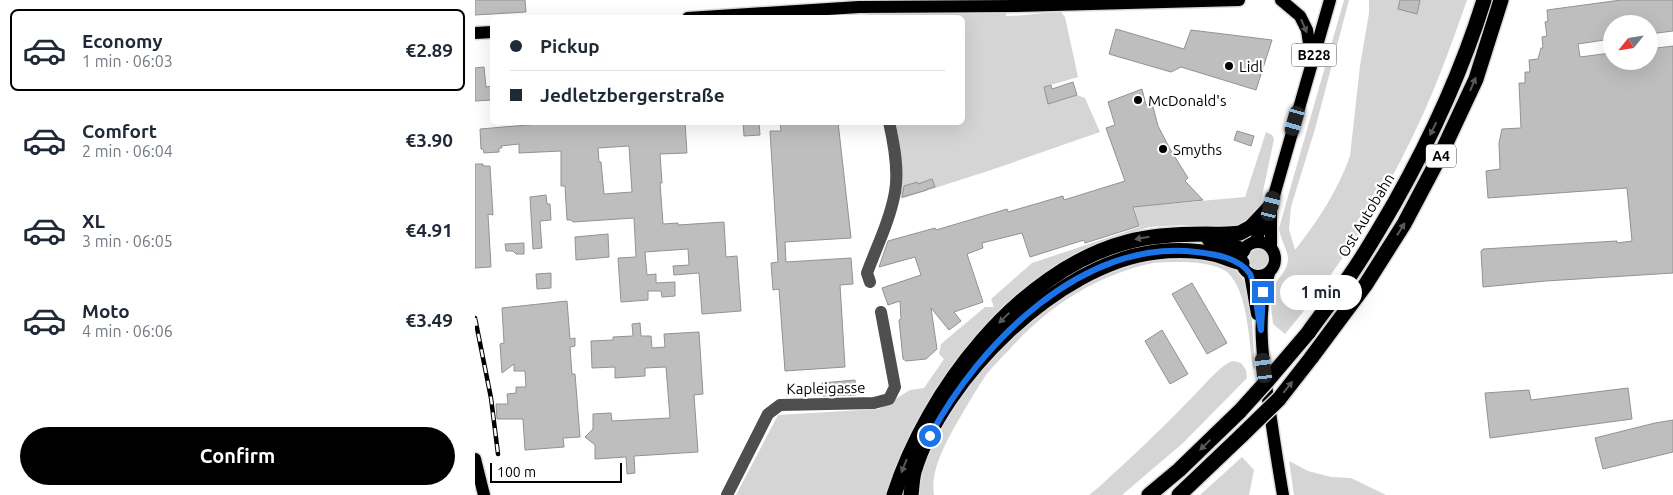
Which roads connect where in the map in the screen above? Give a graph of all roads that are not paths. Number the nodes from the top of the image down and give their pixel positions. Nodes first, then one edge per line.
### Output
1 (1239, 0) edge
2 (1281, 0) edge
3 (1330, 0) edge
4 (1484, 0) edge
5 (1501, 0) edge
6 (860, 12) edge
7 (774, 15) edge
8 (490, 32) edge
9 (475, 33) edge
10 (1312, 61) junction
11 (889, 125) edge
12 (1271, 206) junction
13 (1191, 235) junction
14 (1271, 247) junction
15 (1247, 257) junction
16 (1269, 273) junction
17 (870, 282) dead end
18 (881, 312) dead end
19 (1261, 330) junction
20 (475, 459) edge
21 (484, 495) edge
22 (727, 495) edge
23 (894, 495) edge
24 (911, 495) edge
25 (1149, 495) edge
26 (1179, 495) edge
27 (1283, 495) edge

1 - 6 main road
2 -> 10 main road, B228
3 - 10 main road, B228
4 -> 25 highway, Ost Autobahn / A4, bridge
26 -> 5 highway, A4, bridge
6 - 7 main road
8 - 9 main road
10 - 12 main road, B228
11 - 17 street
12 - 13 highway
12 - 14 main road, B228
12 - 15 main road, B228
13 - 15 highway
13 -> 23 highway
14 - 15 main road
14 - 16 main road
15 - 16 main road
15 - 19 main road
15 - 24 highway
16 - 19 main road
18 - 22 street, Kapleigasse
19 - 27 main road
20 - 21 main road

